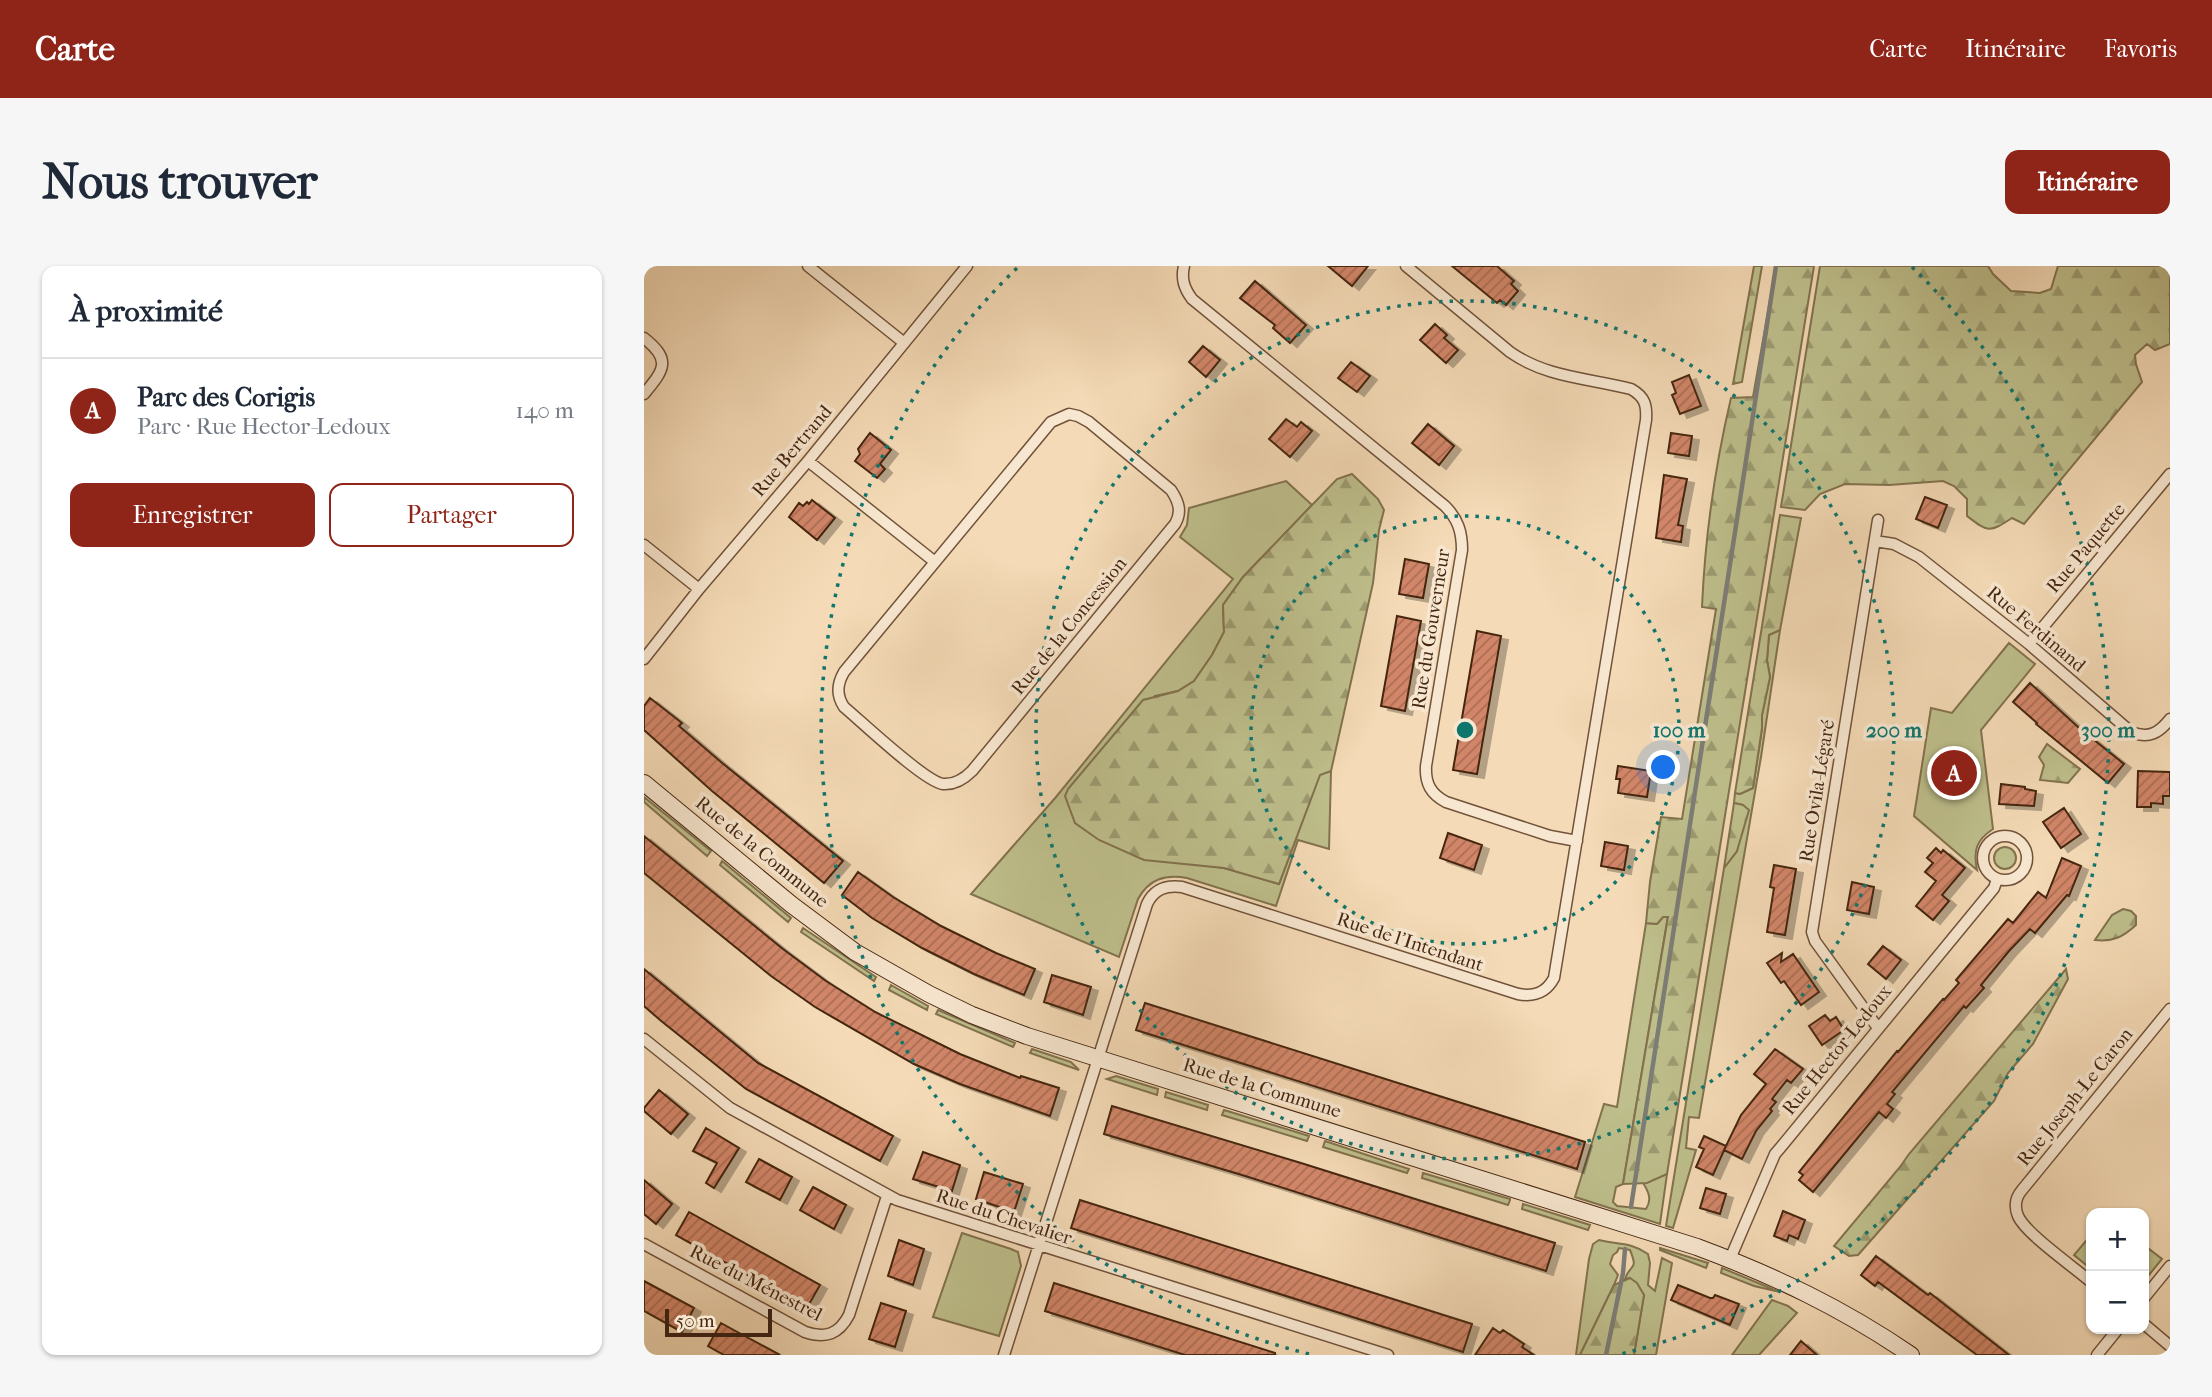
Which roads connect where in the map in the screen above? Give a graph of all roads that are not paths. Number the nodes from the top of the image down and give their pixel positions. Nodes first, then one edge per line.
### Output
1 (808, 266) edge
2 (967, 266) edge
3 (1406, 266) edge
4 (1184, 270) edge
5 (644, 338) edge
6 (903, 342) junction
7 (644, 394) edge
8 (808, 461) junction
9 (2170, 474) edge
10 (1878, 520) dead end
11 (1875, 541) junction
12 (644, 545) edge
13 (935, 562) junction
14 (699, 589) junction
15 (2029, 644) junction
16 (644, 659) edge
17 (2170, 719) edge
18 (644, 783) edge
19 (1577, 841) junction
20 (1997, 879) junction
21 (2170, 1009) edge
22 (1878, 1028) junction
23 (644, 1039) edge
24 (1098, 1059) junction
25 (887, 1196) junction
26 (644, 1244) edge
27 (1038, 1246) junction
28 (1730, 1259) junction
29 (2170, 1266) edge
30 (2086, 1278) edge
31 (2149, 1292) edge
32 (2149, 1328) edge
33 (2115, 1334) edge
34 (2170, 1346) edge
35 (1004, 1355) edge
36 (1388, 1355) edge
37 (1911, 1355) edge
38 (2097, 1355) edge

1 - 6 street
2 - 6 street, Rue Bertrand
3 - 19 street, Rue de l'Intendant
4 - 19 street, Rue du Gouverneur
5 - 7 street
6 - 8 street, Rue Bertrand
8 - 13 street
8 - 14 street, Rue Bertrand
9 - 15 street, Rue Paquette
10 - 11 street, Rue Ovila-Légaré
11 - 15 street, Rue Ferdinand
11 - 22 street, Rue Ovila-Légaré
12 - 14 street
13 - 13 street, Rue de la Concession
14 - 16 street, Rue Bertrand
15 - 17 street, Rue Ferdinand
18 - 24 street, Rue de la Commune
19 - 24 street, Rue de l'Intendant
20 - 20 street, Rue Hector-Ledoux
20 - 22 street, Rue Hector-Ledoux
21 - 30 street, Rue Joseph-Le Caron
22 - 28 street, Rue Hector-Ledoux
23 - 25 street, Rue du Chevalier
24 - 27 street, Rue de l'Intendant
24 - 28 street, Rue de la Commune
25 - 26 street, Rue du Ménestrel
25 - 27 street, Rue du Chevalier
27 - 35 street, Rue de l'Intendant
27 - 36 street, Rue du Chevalier
28 - 37 street, Rue de la Commune
29 - 31 street
32 - 34 street
33 - 38 street

